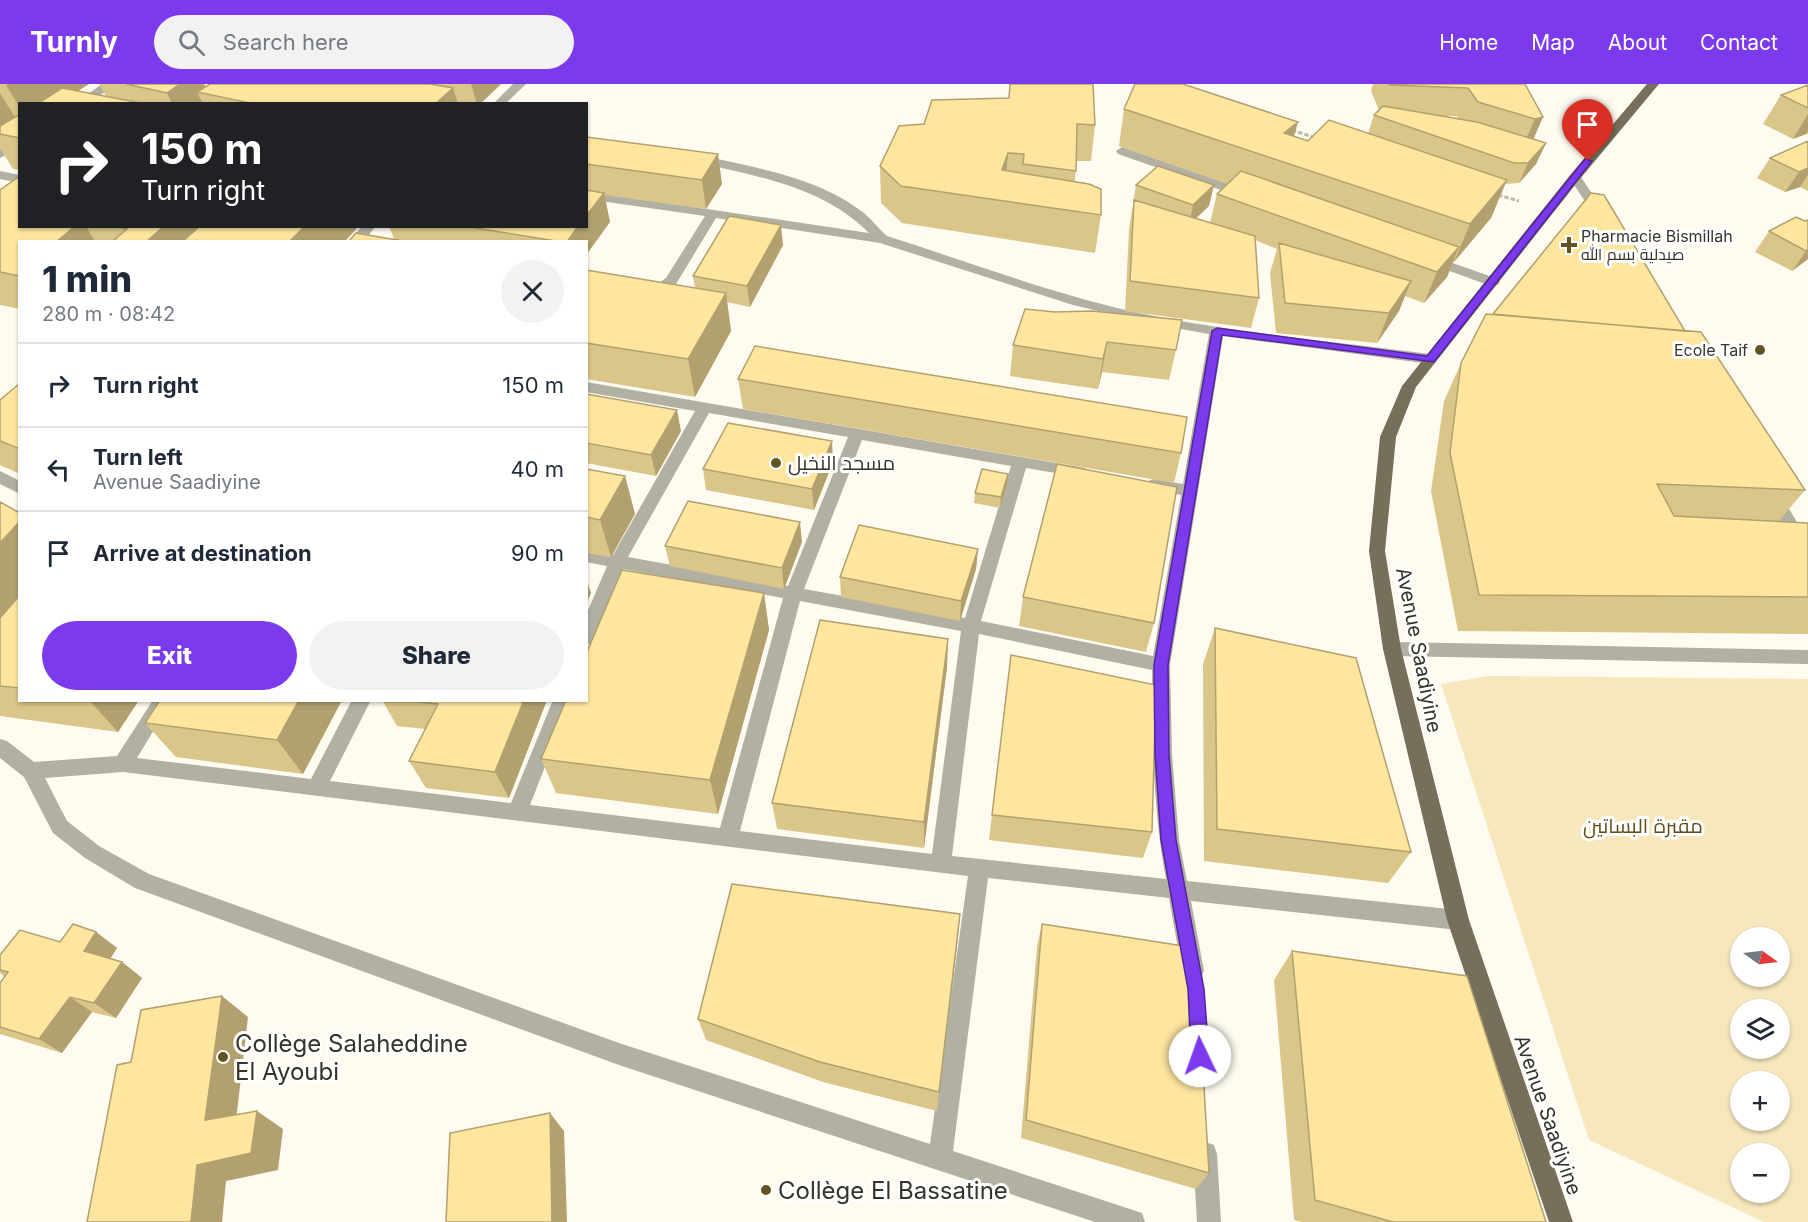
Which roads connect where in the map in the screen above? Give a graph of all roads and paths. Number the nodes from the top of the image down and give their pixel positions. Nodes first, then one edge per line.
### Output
1 (110, 84) edge
2 (520, 84) edge
3 (1653, 84) edge
4 (82, 102) edge
5 (500, 102) edge
6 (1289, 129) edge
7 (1323, 140) edge
8 (18, 143) edge
9 (1122, 150) dead end
10 (0, 154) edge
11 (677, 156) edge
12 (0, 175) edge
13 (1575, 177) junction
14 (18, 179) edge
15 (1493, 193) edge
16 (588, 195) edge
17 (1257, 198) edge
18 (1550, 211) junction
19 (713, 213) junction
20 (1607, 226) edge
21 (368, 228) edge
22 (882, 239) junction
23 (358, 240) edge
24 (1414, 254) edge
25 (1493, 282) junction
26 (631, 289) edge
27 (1217, 331) junction
28 (1430, 360) junction
29 (588, 387) edge
30 (705, 407) junction
31 (857, 434) junction
32 (1020, 462) junction
33 (1100, 476) edge
34 (0, 477) edge
35 (1134, 481) edge
36 (1767, 485) edge
37 (18, 488) edge
38 (1190, 491) junction
39 (1808, 555) edge
40 (588, 556) edge
41 (617, 562) junction
42 (793, 594) junction
43 (971, 626) junction
44 (588, 633) edge
45 (1392, 650) junction
46 (1808, 657) edge
47 (1161, 665) junction
48 (162, 702) edge
49 (361, 702) edge
50 (561, 702) edge
51 (0, 747) edge
52 (123, 764) junction
53 (32, 771) junction
54 (317, 787) junction
55 (518, 811) junction
56 (728, 837) junction
57 (941, 863) junction
58 (978, 868) junction
59 (1178, 890) junction
60 (1458, 920) junction
61 (1196, 989) edge
62 (1204, 1134) edge
63 (940, 1159) junction
64 (1133, 1222) edge
65 (1209, 1222) edge
66 (1561, 1222) edge

1 - 4 street
2 - 5 street
3 - 13 main road, Avenue Saadiyine
6 - 7 path
8 - 10 street
9 - 17 street
11 - 22 street
12 - 14 street
13 - 18 main road, Avenue Saadiyine
13 - 20 street
15 - 18 path
16 - 19 street
18 - 25 main road, Avenue Saadiyine
19 - 22 street
19 - 26 street
21 - 23 street
22 - 27 street
24 - 25 street
25 - 28 main road, Avenue Saadiyine
27 - 28 street
27 - 38 street
28 - 45 main road, Avenue Saadiyine
29 - 30 street
30 - 31 street
30 - 41 street
31 - 32 street
31 - 42 street
32 - 33 street
32 - 43 street
34 - 37 street
35 - 38 street
36 - 39 street
38 - 47 street
40 - 41 street
41 - 42 street
41 - 44 street
42 - 43 street
42 - 56 street
43 - 47 street
43 - 57 street
45 - 46 street
45 - 60 main road, Avenue Saadiyine
47 - 59 street
48 - 52 street
49 - 54 street
50 - 55 street
51 - 53 street
52 - 53 street
52 - 54 street
53 - 63 street
54 - 55 street
55 - 56 street
56 - 57 street
57 - 58 street
58 - 59 street
58 - 63 street
59 - 60 street
59 - 61 street
60 - 66 main road, Avenue Saadiyine
62 - 65 street
63 - 64 street

